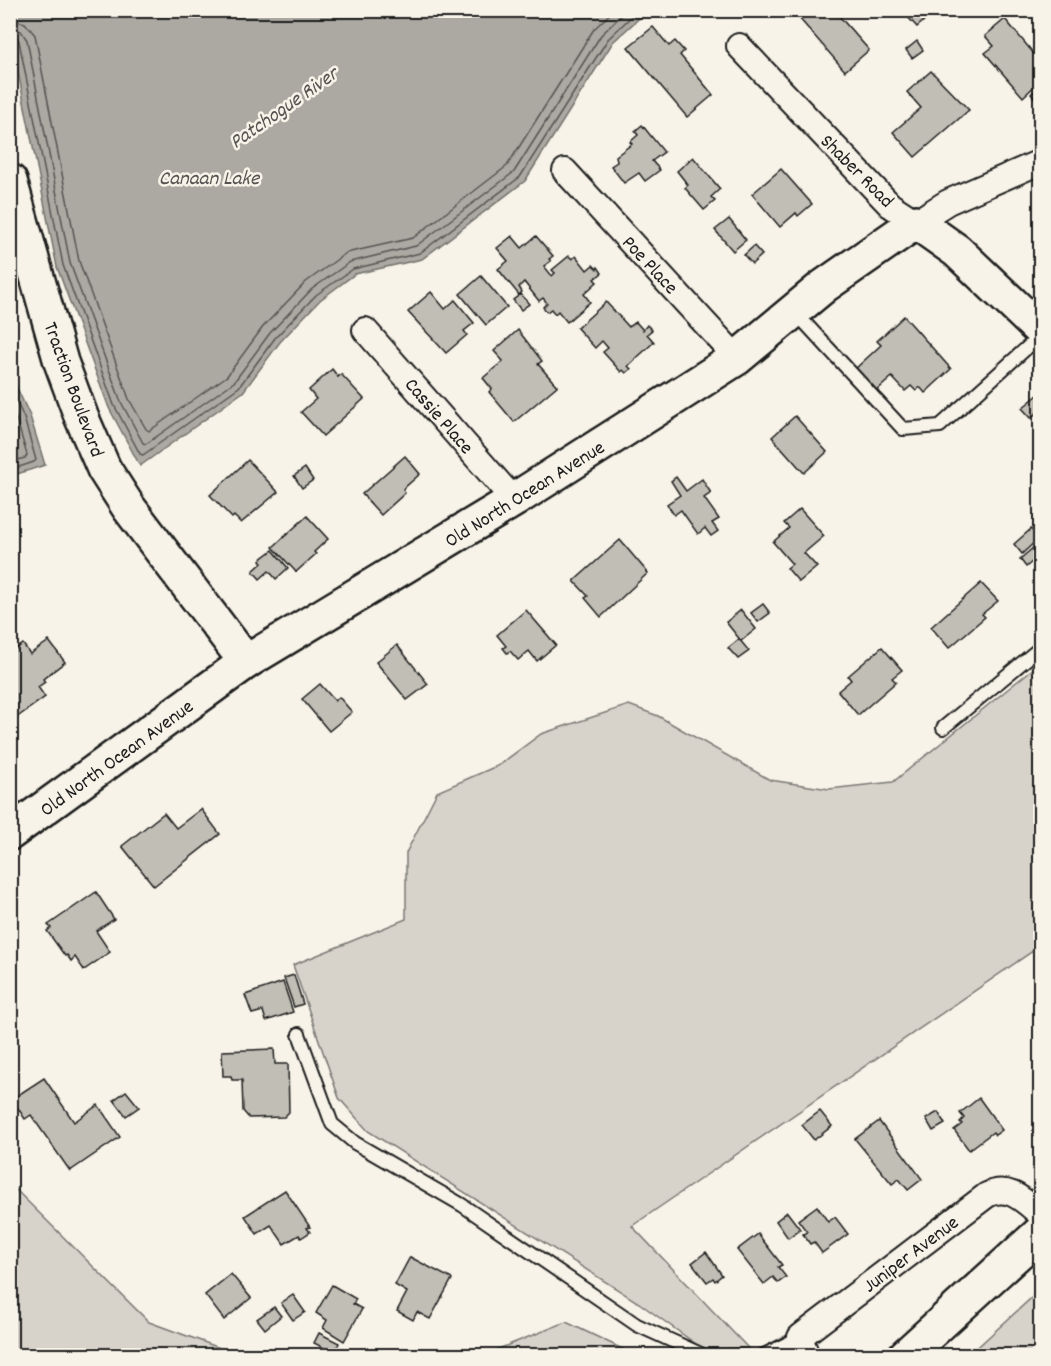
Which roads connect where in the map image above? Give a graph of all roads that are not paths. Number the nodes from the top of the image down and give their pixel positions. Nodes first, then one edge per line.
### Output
1 (739, 46) dead end
2 (1041, 162) edge
3 (565, 171) dead end
4 (10, 182) edge
5 (916, 222) junction
6 (794, 310) junction
7 (365, 330) dead end
8 (1041, 330) edge
9 (1041, 336) edge
10 (737, 358) junction
11 (514, 500) junction
12 (1041, 648) edge
13 (246, 662) junction
14 (943, 728) dead end
15 (10, 833) edge
16 (299, 1034) dead end
17 (1041, 1214) edge
18 (1041, 1233) edge
19 (804, 1346) edge
20 (705, 1356) edge
21 (762, 1356) edge
22 (905, 1356) edge

1 - 5 street, Shaber Road
2 - 5 street, Old North Ocean Avenue
3 - 10 street, Poe Place
4 - 13 street, Traction Boulevard
5 - 6 street, Old North Ocean Avenue
5 - 8 street, Shaber Road
6 - 9 lane
6 - 10 street, Old North Ocean Avenue
7 - 11 street, Cassie Place
10 - 11 street, Old North Ocean Avenue
11 - 13 street, Old North Ocean Avenue
12 - 14 lane
13 - 15 street, Old North Ocean Avenue
16 - 20 lane
17 - 19 street, Juniper Avenue
18 - 22 street
19 - 21 lane

